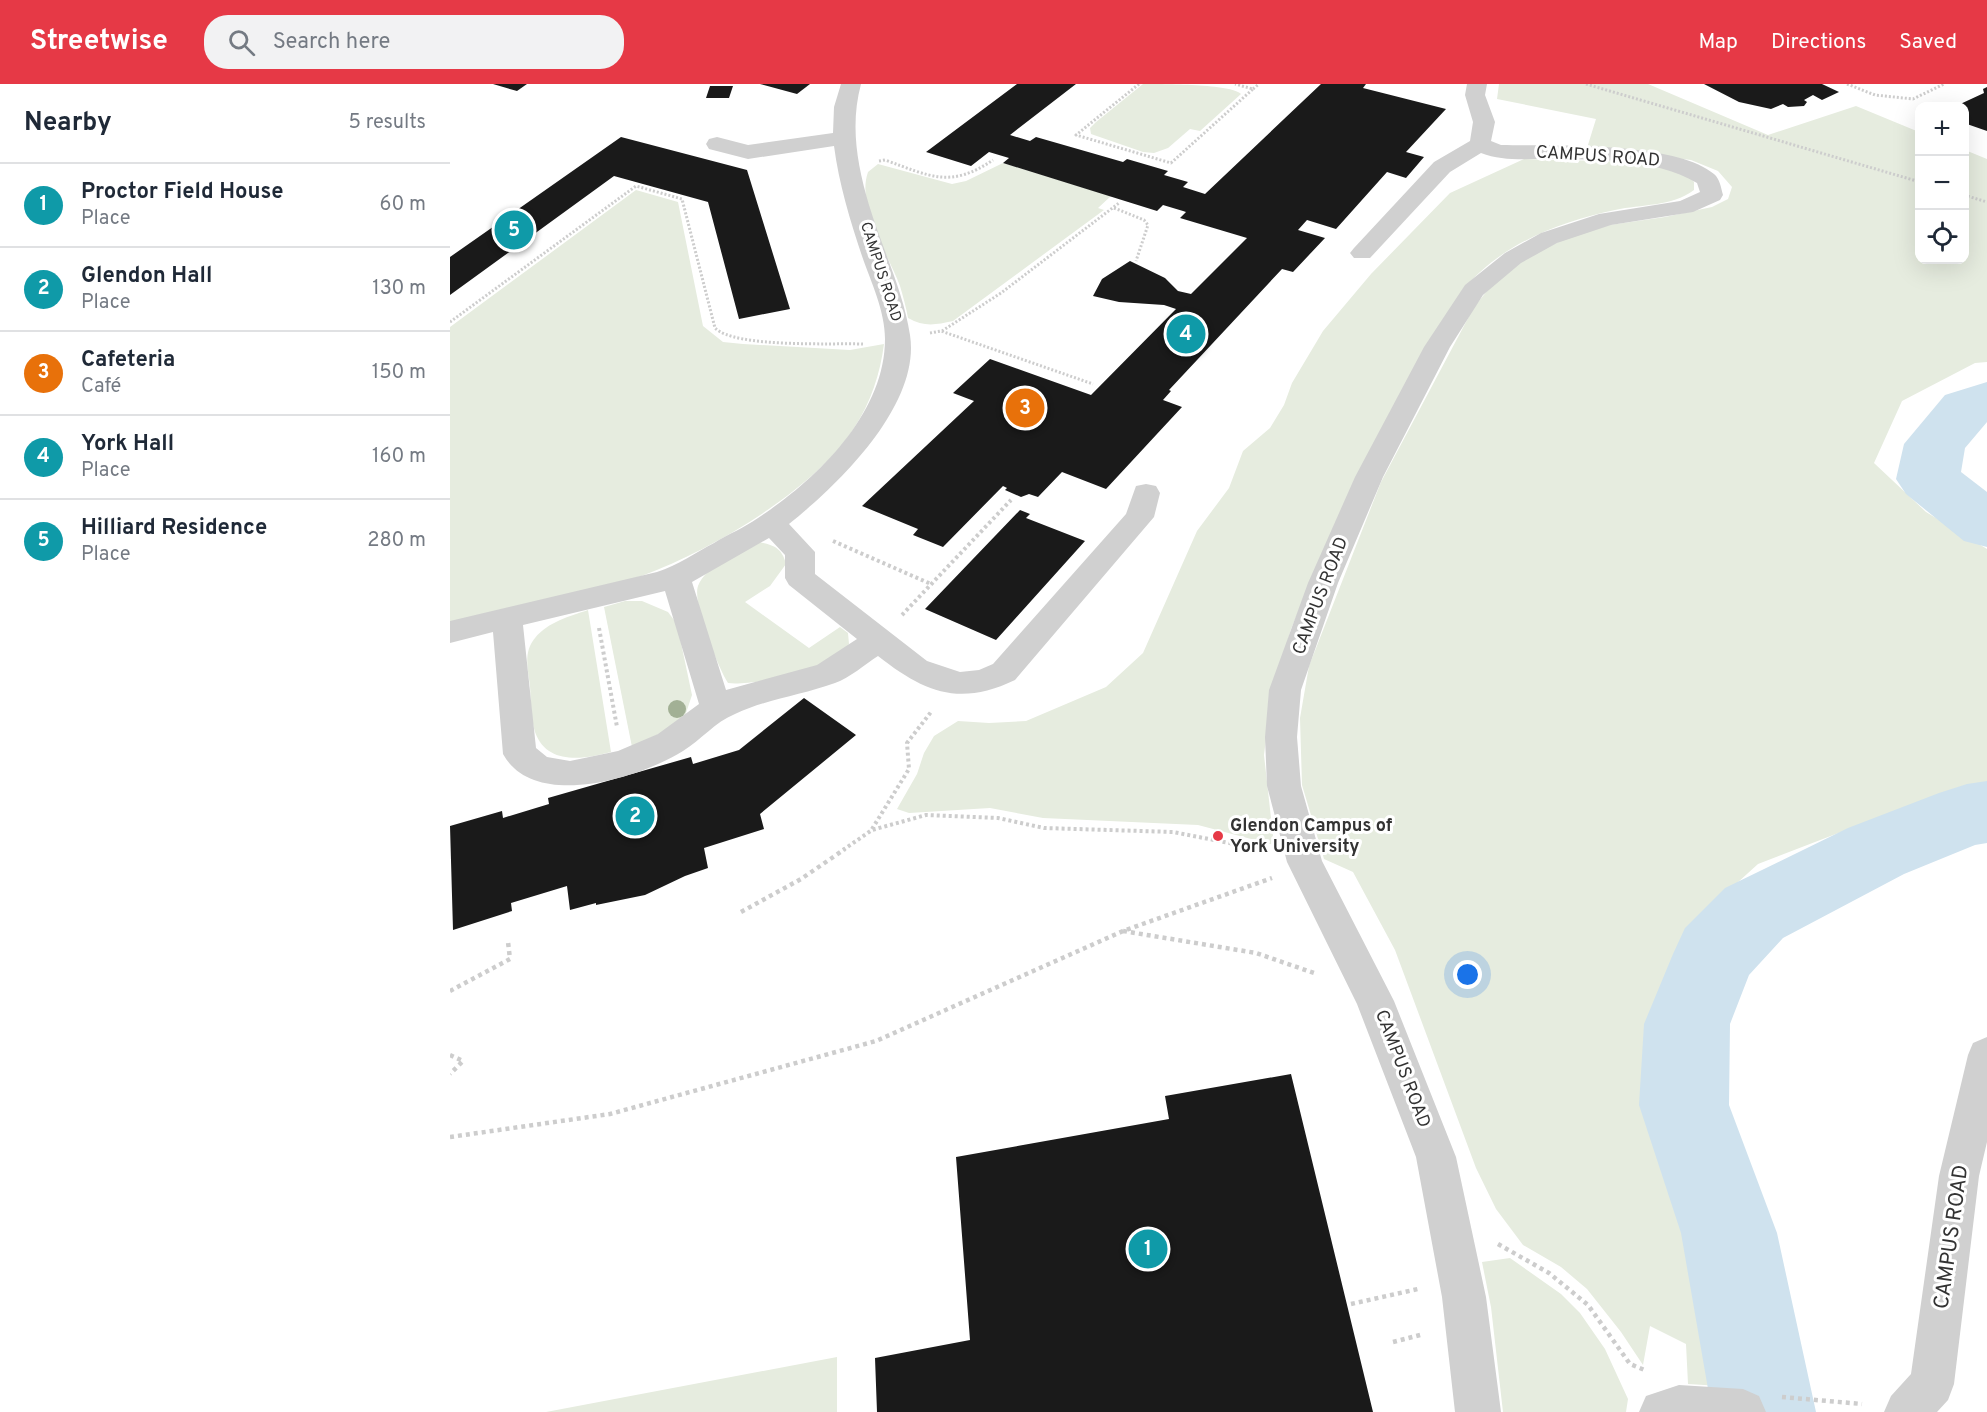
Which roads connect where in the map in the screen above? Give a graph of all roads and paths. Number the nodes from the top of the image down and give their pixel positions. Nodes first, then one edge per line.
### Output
1 (851, 84) edge
2 (1139, 84) edge
3 (1235, 84) edge
4 (1259, 84) edge
5 (1477, 84) edge
6 (1586, 84) edge
7 (1847, 84) edge
8 (1944, 84) edge
9 (1253, 89) junction
10 (844, 138) junction
11 (717, 144) dead end
12 (1480, 144) junction
13 (993, 160) dead end
14 (850, 165) junction
15 (1915, 181) edge
16 (1969, 196) edge
17 (1987, 202) edge
18 (1119, 203) dead end
19 (1113, 208) junction
20 (1362, 253) dead end
21 (1136, 261) dead end
22 (450, 322) edge
23 (941, 332) junction
24 (899, 337) junction
25 (1093, 384) dead end
26 (1146, 494) dead end
27 (1011, 500) dead end
28 (771, 523) junction
29 (676, 577) junction
30 (931, 584) junction
31 (593, 597) junction
32 (507, 617) junction
33 (450, 632) edge
34 (878, 640) junction
35 (716, 708) junction
36 (907, 742) dead end
37 (623, 763) junction
38 (872, 830) junction
39 (1267, 851) dead end
40 (1305, 862) junction
41 (741, 912) dead end
42 (1123, 930) junction
43 (508, 942) dead end
44 (450, 991) edge
45 (1375, 1001) junction
46 (450, 1055) edge
47 (1987, 1055) edge
48 (450, 1074) edge
49 (450, 1137) edge
50 (1499, 1246) dead end
51 (1425, 1288) dead end
52 (1351, 1304) dead end
53 (1435, 1332) dead end
54 (1393, 1342) dead end
55 (1629, 1364) dead end
56 (1677, 1410) edge
57 (1478, 1412) edge
58 (1743, 1412) edge
59 (1907, 1412) edge

1 - 10 lane, CAMPUS ROAD
2 - 9 path
3 - 9 path
4 - 9 path
5 - 12 lane
6 - 15 path
7 - 8 path
10 - 11 lane
10 - 14 lane, CAMPUS ROAD
12 - 20 lane
12 - 40 lane, CAMPUS ROAD
13 - 14 path
14 - 24 lane, CAMPUS ROAD
16 - 17 path
18 - 19 path
19 - 21 path
19 - 23 path
22 - 24 path
23 - 24 path
23 - 25 path
24 - 28 lane, CAMPUS ROAD
26 - 34 lane
27 - 30 path
28 - 29 lane, CAMPUS ROAD
28 - 30 path
28 - 34 lane
29 - 31 lane, CAMPUS ROAD
29 - 35 lane
30 - 34 path
31 - 32 lane, CAMPUS ROAD
31 - 37 path
32 - 33 lane, CAMPUS ROAD
32 - 37 lane
34 - 35 lane
35 - 37 lane
36 - 38 path
38 - 39 path
38 - 41 path
40 - 42 path
40 - 45 lane, CAMPUS ROAD
42 - 45 path
42 - 49 path
43 - 44 path
45 - 57 lane, CAMPUS ROAD
46 - 48 path
47 - 59 lane, CAMPUS ROAD
50 - 55 path
51 - 52 path
53 - 54 path
56 - 58 lane

